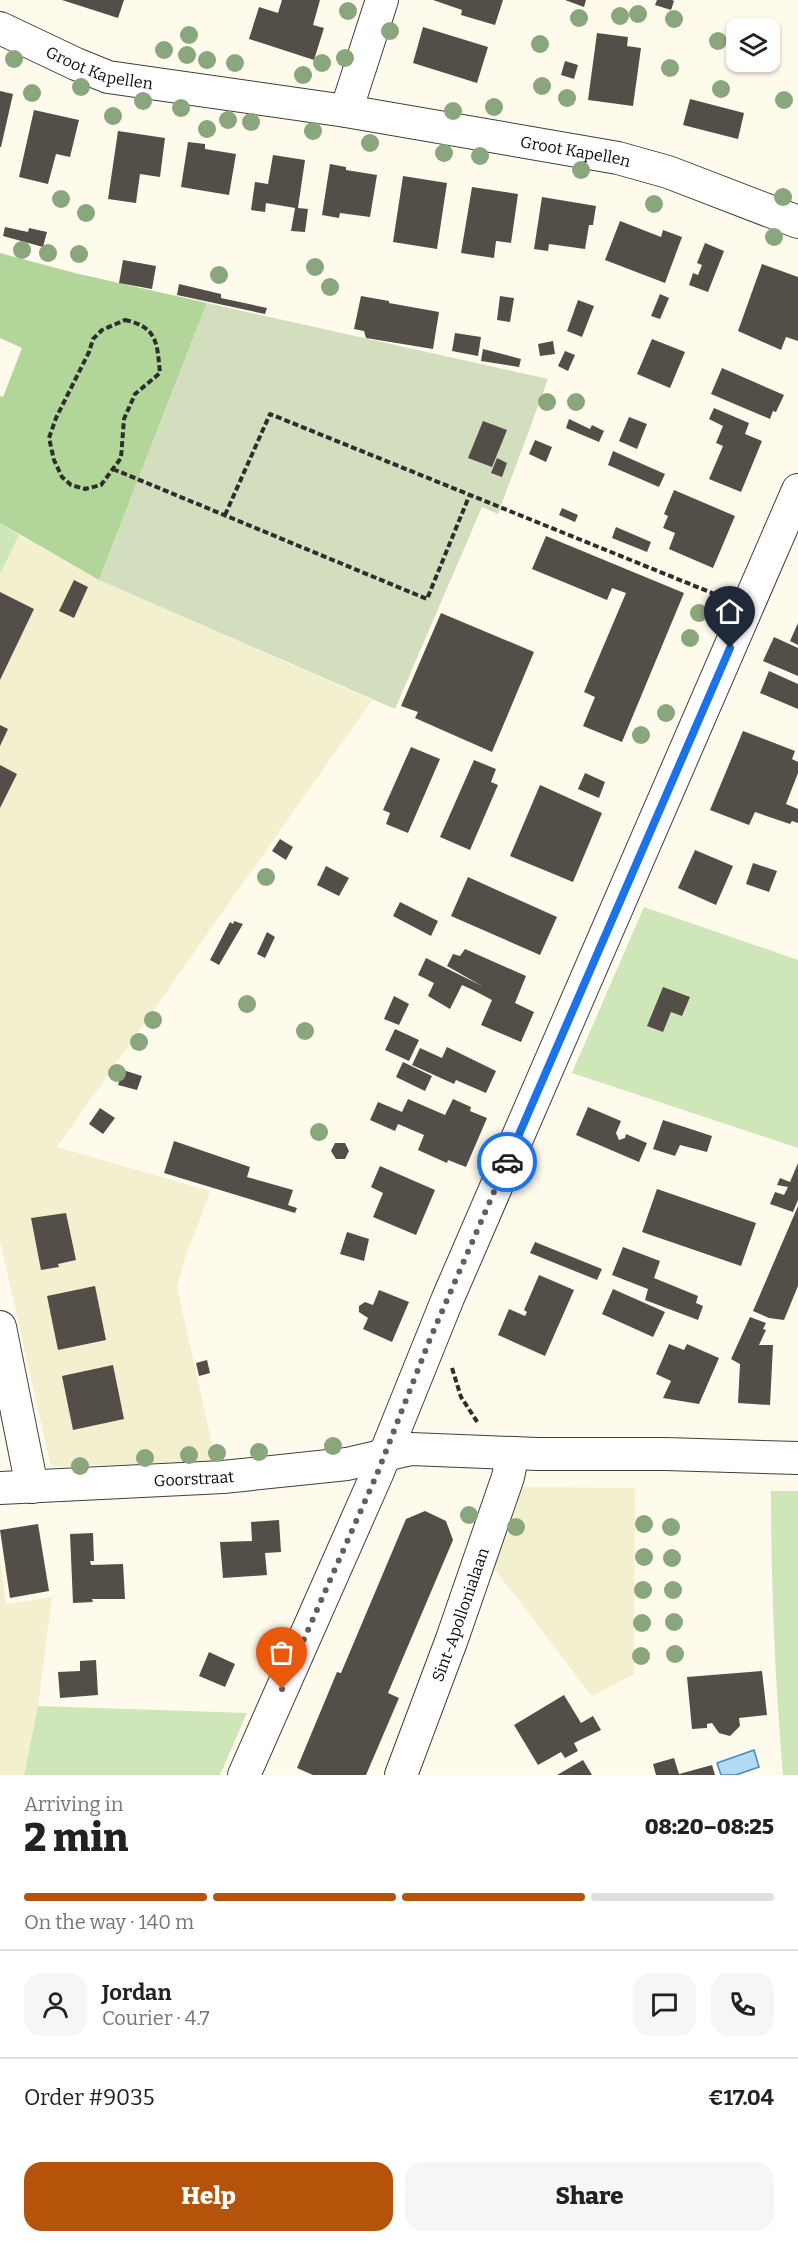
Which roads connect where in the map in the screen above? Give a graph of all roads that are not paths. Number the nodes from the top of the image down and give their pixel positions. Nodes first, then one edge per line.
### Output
1 (382, 0) edge
2 (0, 28) edge
3 (346, 111) junction
4 (798, 222) edge
5 (798, 490) edge
6 (0, 1327) edge
7 (513, 1453) junction
8 (798, 1458) edge
9 (380, 1464) junction
10 (32, 1487) junction
11 (0, 1488) edge
12 (244, 1775) edge
13 (401, 1775) edge

1 - 3 street
2 - 3 street, Groot Kapellen
3 - 4 street, Groot Kapellen
5 - 9 street
6 - 10 street
7 - 8 street
7 - 9 street
7 - 13 street, Sint-Apollonialaan
9 - 10 street, Goorstraat
9 - 12 street
10 - 11 street, Goorstraat

